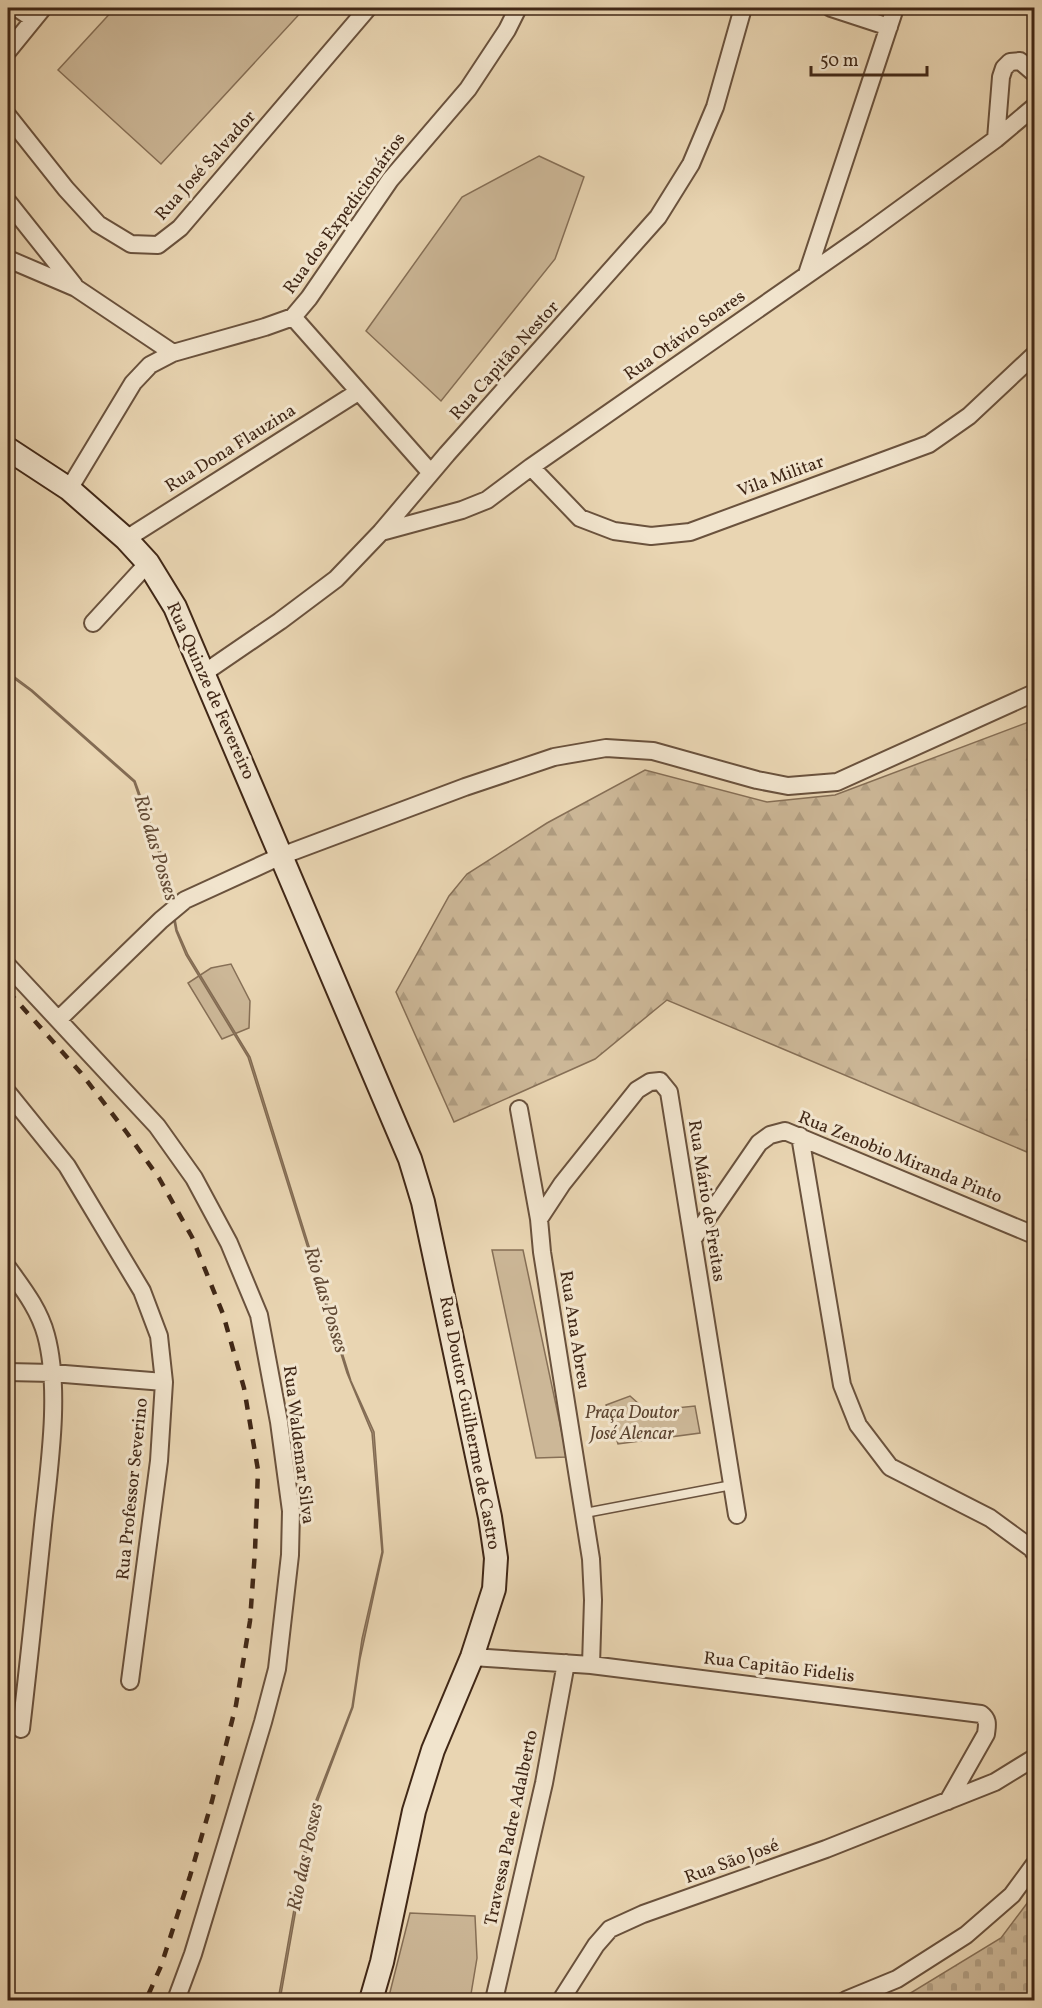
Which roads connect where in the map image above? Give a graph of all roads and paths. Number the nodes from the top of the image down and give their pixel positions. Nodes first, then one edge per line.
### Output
1 (17, 8) edge
2 (368, 8) edge
3 (518, 8) edge
4 (743, 8) edge
5 (831, 8) edge
6 (895, 8) edge
7 (38, 13) edge
8 (889, 27) junction
9 (8, 51) edge
10 (1035, 73) edge
11 (1035, 107) edge
12 (8, 116) edge
13 (996, 139) junction
14 (8, 202) edge
15 (8, 259) edge
16 (807, 274) junction
17 (76, 288) junction
18 (293, 317) junction
19 (173, 352) junction
20 (1035, 356) edge
21 (358, 392) junction
22 (8, 449) edge
23 (531, 467) junction
24 (431, 473) junction
25 (69, 489) junction
26 (381, 532) junction
27 (126, 539) junction
28 (148, 563) junction
29 (93, 623) dead end
30 (204, 673) junction
31 (1035, 693) edge
32 (281, 856) junction
33 (8, 966) edge
34 (59, 1019) junction
35 (8, 1093) edge
36 (519, 1109) dead end
37 (800, 1136) junction
38 (539, 1219) junction
39 (1035, 1235) edge
40 (693, 1239) junction
41 (8, 1268) edge
42 (8, 1372) edge
43 (52, 1373) junction
44 (164, 1382) junction
45 (732, 1485) junction
46 (585, 1513) junction
47 (737, 1515) dead end
48 (1035, 1552) edge
49 (472, 1657) junction
50 (566, 1663) junction
51 (591, 1665) junction
52 (130, 1681) dead end
53 (21, 1729) dead end
54 (1035, 1758) edge
55 (948, 1801) junction
56 (1035, 1865) edge
57 (176, 2001) edge
58 (371, 2001) edge
59 (494, 2001) edge
60 (561, 2001) edge
61 (846, 2001) edge

1 - 7 street
2 - 12 street, Rua José Salvador
3 - 18 street, Rua dos Expedicionários
4 - 24 street, Rua Capitão Nestor
5 - 8 street
6 - 8 street
7 - 9 street
8 - 16 street
10 - 13 street
11 - 13 street, Rua Otávio Soares
13 - 16 street, Rua Otávio Soares
14 - 17 street
15 - 17 street
16 - 23 street, Rua Otávio Soares
17 - 19 street
18 - 19 street, Rua dos Expedicionários
18 - 21 street
19 - 25 street, Rua dos Expedicionários
20 - 23 street, Vila Militar
21 - 24 street
21 - 27 street, Rua Dona Flauzina
22 - 25 main road, Rua Quinze de Fevereiro
23 - 26 street, Rua Otávio Soares
24 - 26 street, Rua Capitão Nestor
25 - 27 main road, Rua Quinze de Fevereiro
26 - 30 street, Rua Capitão Nestor
27 - 28 main road, Rua Quinze de Fevereiro
28 - 29 street
28 - 30 main road, Rua Quinze de Fevereiro
30 - 32 main road, Rua Quinze de Fevereiro
31 - 32 street
32 - 34 street
32 - 49 main road, Rua Doutor Guilherme de Castro
33 - 34 street, Rua Waldemar Silva
34 - 57 street, Rua Waldemar Silva
35 - 44 street, Rua Professor Severino
36 - 38 street, Rua Ana Abreu
37 - 39 street, Rua Zenobio Miranda Pinto
37 - 40 street, Rua Zenobio Miranda Pinto
37 - 48 street
38 - 40 street, Rua Mário de Freitas
38 - 46 street, Rua Ana Abreu
40 - 45 street, Rua Mário de Freitas
41 - 43 street
42 - 43 street
43 - 44 street
43 - 53 street
44 - 52 street, Rua Professor Severino
45 - 46 lane
45 - 47 street, Rua Mário de Freitas
46 - 51 street, Rua Ana Abreu
49 - 50 street, Rua Capitão Fidelis
49 - 58 main road, Rua Doutor Guilherme de Castro
50 - 51 street, Rua Capitão Fidelis
50 - 59 street, Travessa Padre Adalberto
51 - 55 street, Rua Capitão Fidelis
54 - 55 street, Rua São José
55 - 60 street, Rua São José
56 - 61 street

